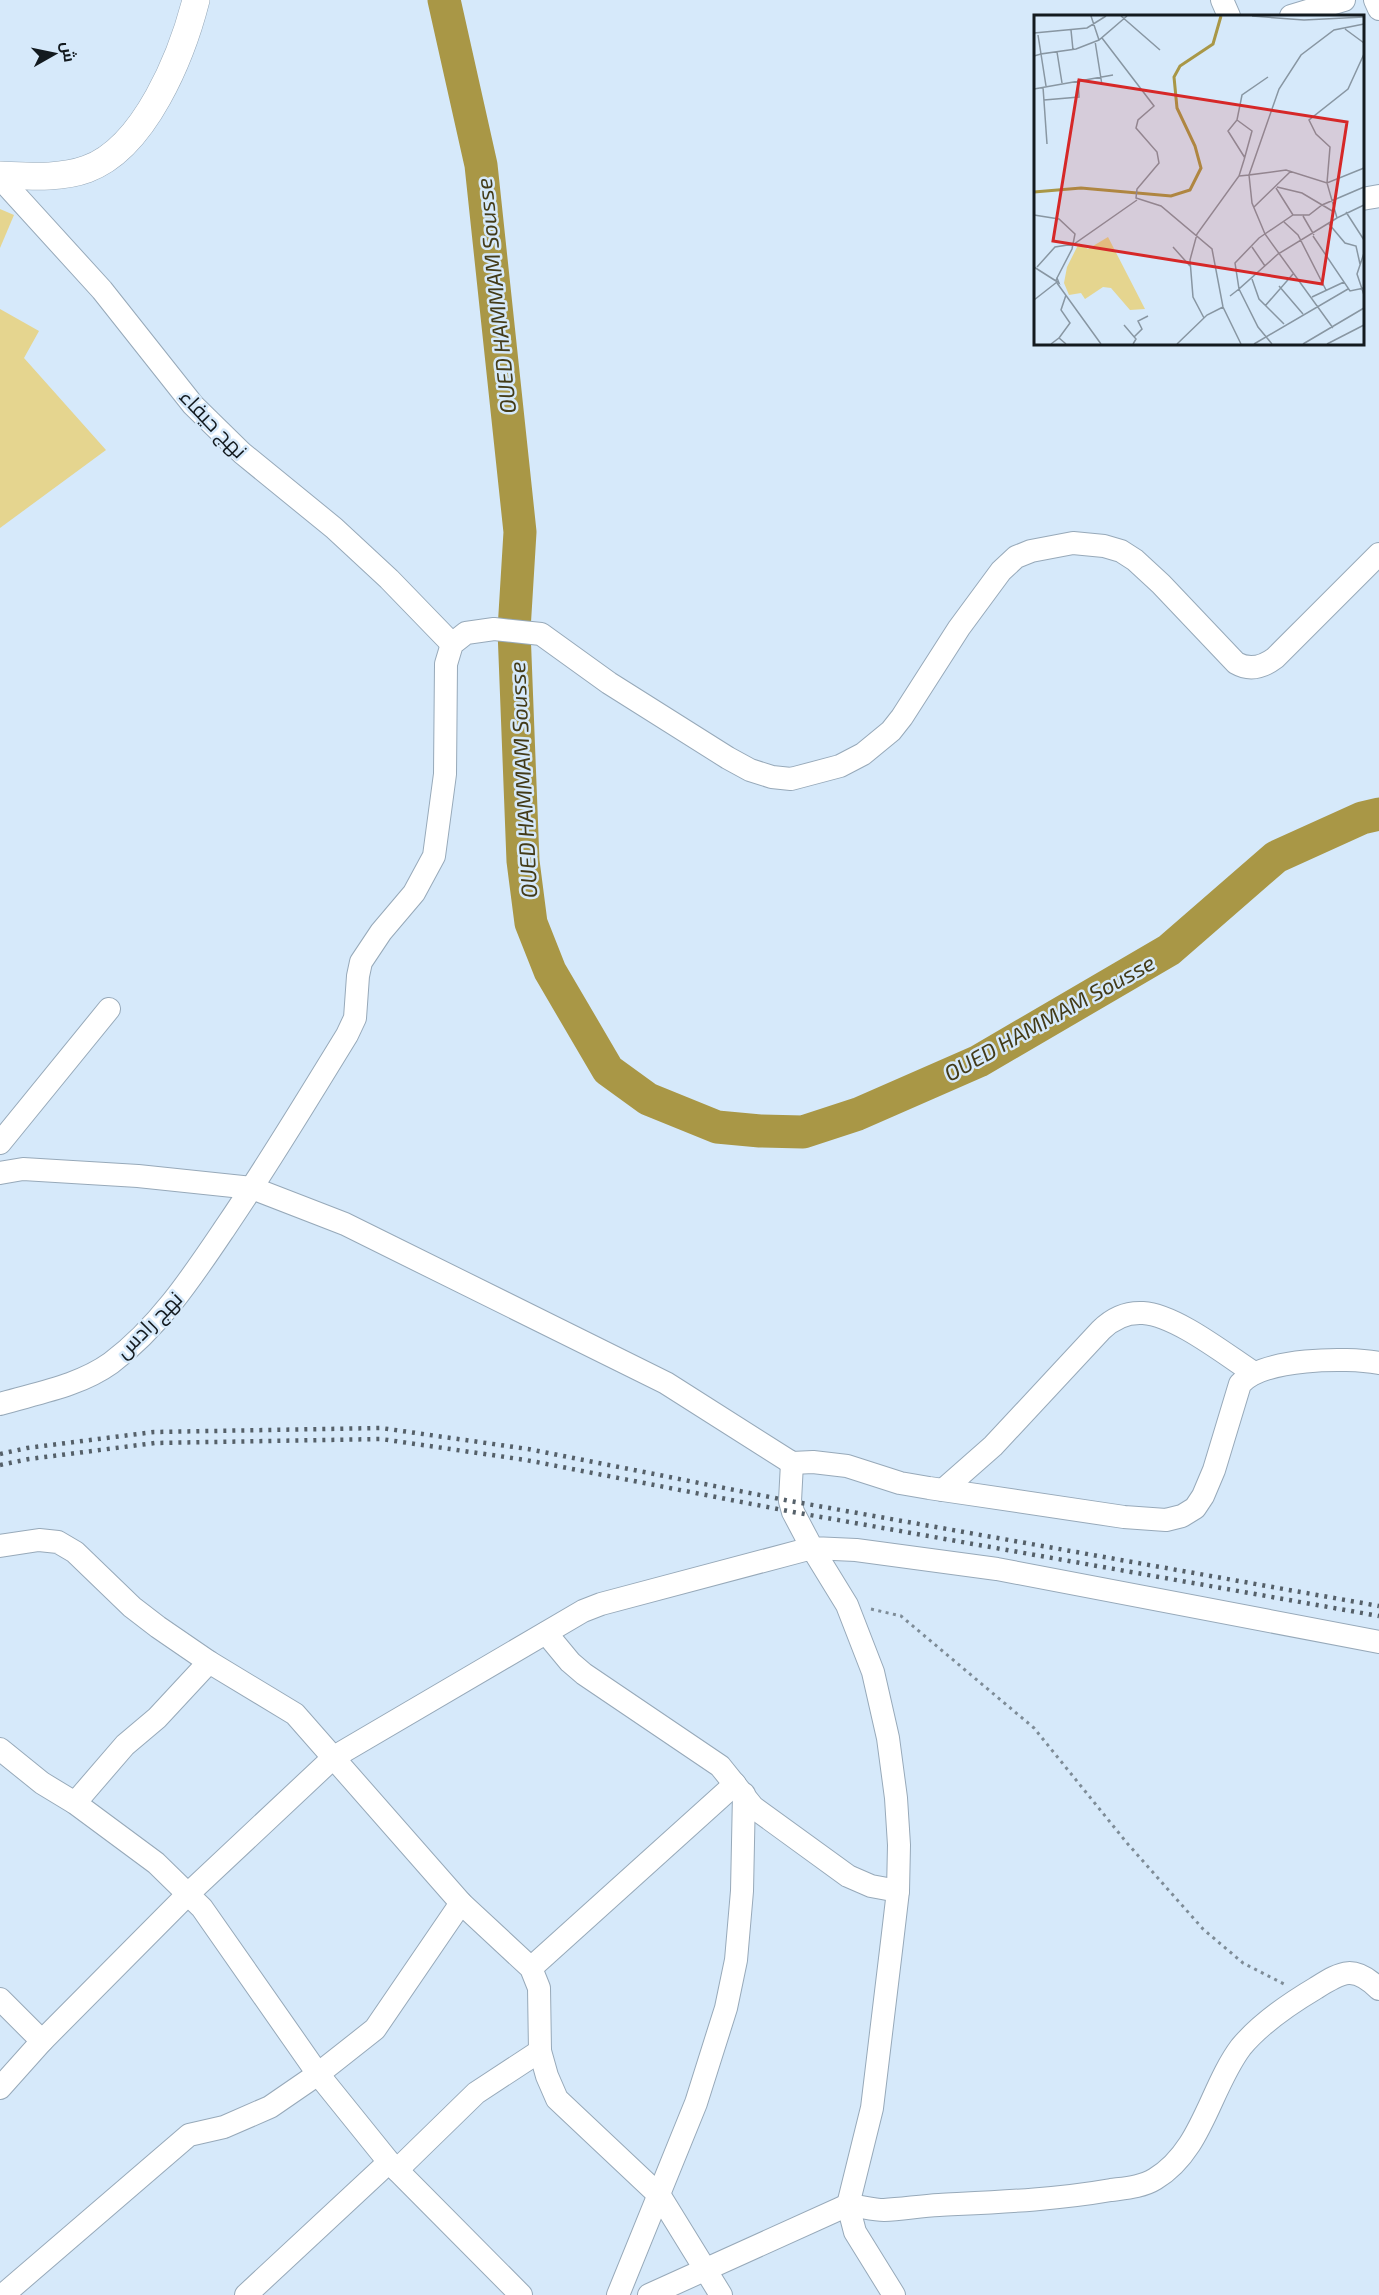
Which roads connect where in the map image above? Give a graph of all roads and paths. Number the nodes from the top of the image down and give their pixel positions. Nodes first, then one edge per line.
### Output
1 (196, 0) edge
2 (1222, 0) edge
3 (1344, 0) edge
4 (1375, 0) edge
5 (1379, 9) edge
6 (1229, 15) edge
7 (1294, 15) edge
8 (0, 176) edge
9 (1379, 196) edge
10 (1364, 199) edge
11 (1379, 554) edge
12 (452, 644) junction
13 (109, 1009) dead end
14 (0, 1143) edge
15 (0, 1173) edge
16 (252, 1188) junction
17 (1379, 1363) edge
18 (1254, 1373) junction
19 (0, 1404) edge
20 (792, 1463) junction
21 (943, 1490) junction
22 (0, 1546) edge
23 (812, 1548) junction
24 (848, 1605) junction
25 (546, 1633) junction
26 (1379, 1642) edge
27 (210, 1662) junction
28 (0, 1749) edge
29 (334, 1757) junction
30 (740, 1789) junction
31 (75, 1803) junction
32 (898, 1891) junction
33 (188, 1894) junction
34 (461, 1903) junction
35 (531, 1968) junction
36 (1379, 1989) edge
37 (1305, 1995) junction
38 (0, 1999) edge
39 (42, 2041) junction
40 (540, 2051) junction
41 (318, 2074) junction
42 (0, 2088) edge
43 (393, 2166) junction
44 (660, 2196) junction
45 (848, 2205) junction
46 (704, 2269) junction
47 (507, 2290) edge
48 (3, 2295) edge
49 (246, 2295) edge
50 (618, 2295) edge
51 (649, 2295) edge
52 (721, 2295) edge
53 (894, 2295) edge

1 - 8 street
2 - 6 street
3 - 7 street
4 - 5 street
8 - 12 street, نهج حيفاء
9 - 10 street
11 - 12 street
12 - 16 street, نهج رادس
13 - 14 street
15 - 16 street
16 - 19 street, نهج رادس
16 - 20 street
17 - 18 street
18 - 21 street
18 - 21 street
20 - 21 street
20 - 23 street
22 - 27 street
23 - 24 street
23 - 25 street
23 - 26 street
24 - 32 street
24 - 37 path
25 - 29 street
25 - 30 street
27 - 29 street
27 - 31 street
28 - 31 street
29 - 33 street
29 - 34 street
30 - 32 street
30 - 35 street
30 - 44 street
31 - 33 street
32 - 45 street
33 - 39 street
33 - 41 street
34 - 35 street
34 - 41 street
35 - 40 street
36 - 37 street
37 - 45 street
38 - 39 street
39 - 42 street
40 - 43 street
40 - 44 street
41 - 43 street
41 - 48 street
43 - 47 street
43 - 49 street
44 - 46 street
44 - 50 street
45 - 46 street
45 - 53 street
46 - 51 street
46 - 52 street

